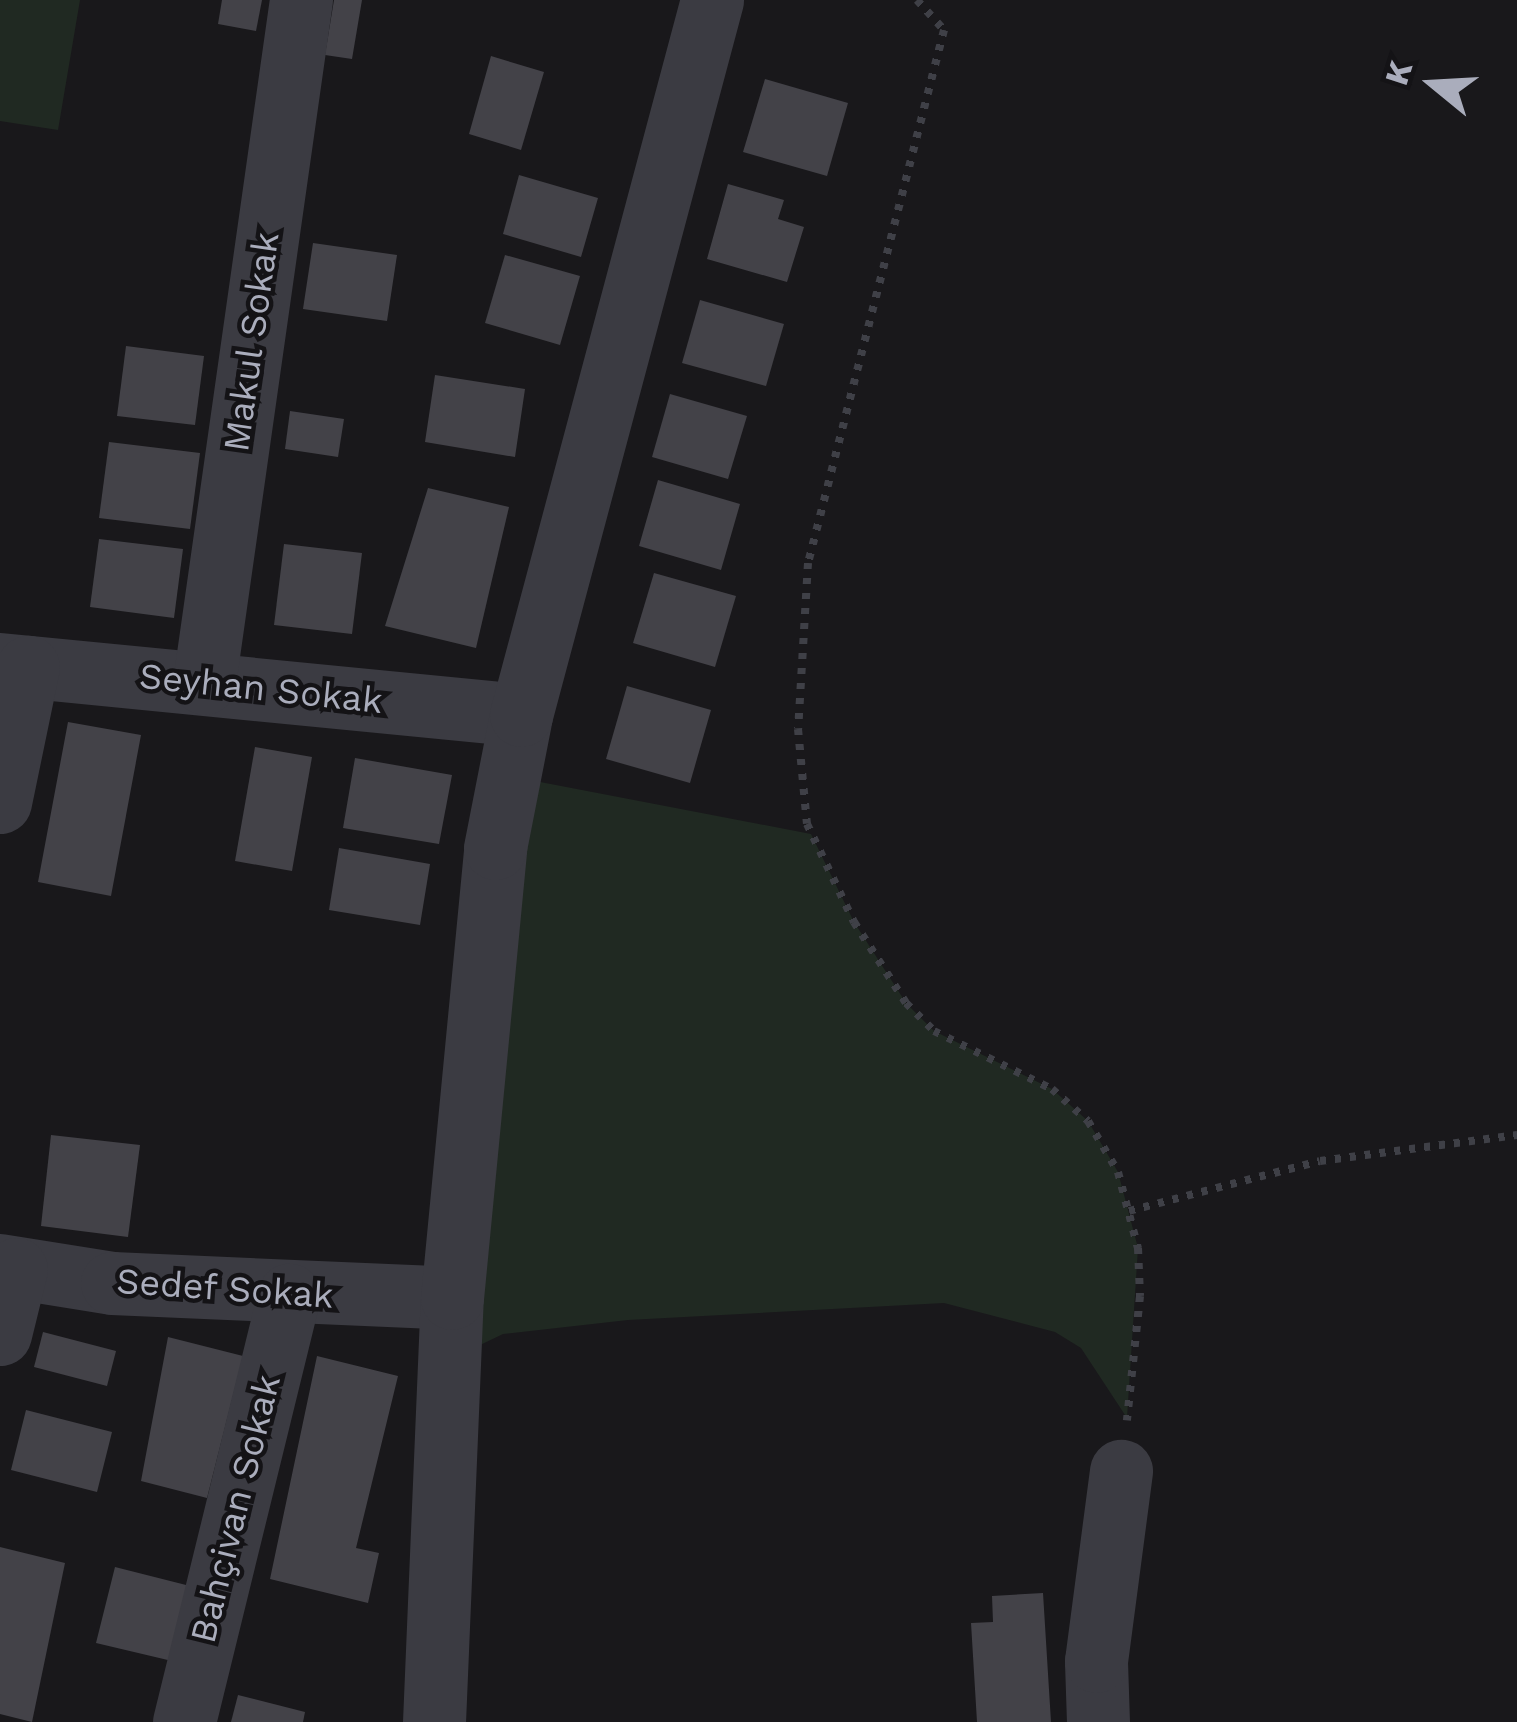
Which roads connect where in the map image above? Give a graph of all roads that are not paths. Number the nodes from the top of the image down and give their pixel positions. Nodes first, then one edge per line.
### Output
1 (301, 0) edge
2 (712, 0) edge
3 (14, 666) edge
4 (204, 683) junction
5 (521, 716) junction
6 (0, 802) edge
7 (8, 1267) edge
8 (289, 1295) junction
9 (452, 1298) junction
10 (0, 1334) edge
11 (1120, 1472) road end
12 (184, 1722) edge
13 (434, 1722) edge
14 (1098, 1722) edge

1 - 4 street, Makul Sokak
2 - 5 street
3 - 4 street, Seyhan Sokak
3 - 6 street
4 - 5 street, Seyhan Sokak
5 - 9 street
7 - 8 street, Sedef Sokak
7 - 10 street
8 - 9 street, Sedef Sokak
8 - 12 street, Bahçivan Sokak
9 - 13 street
11 - 14 street

